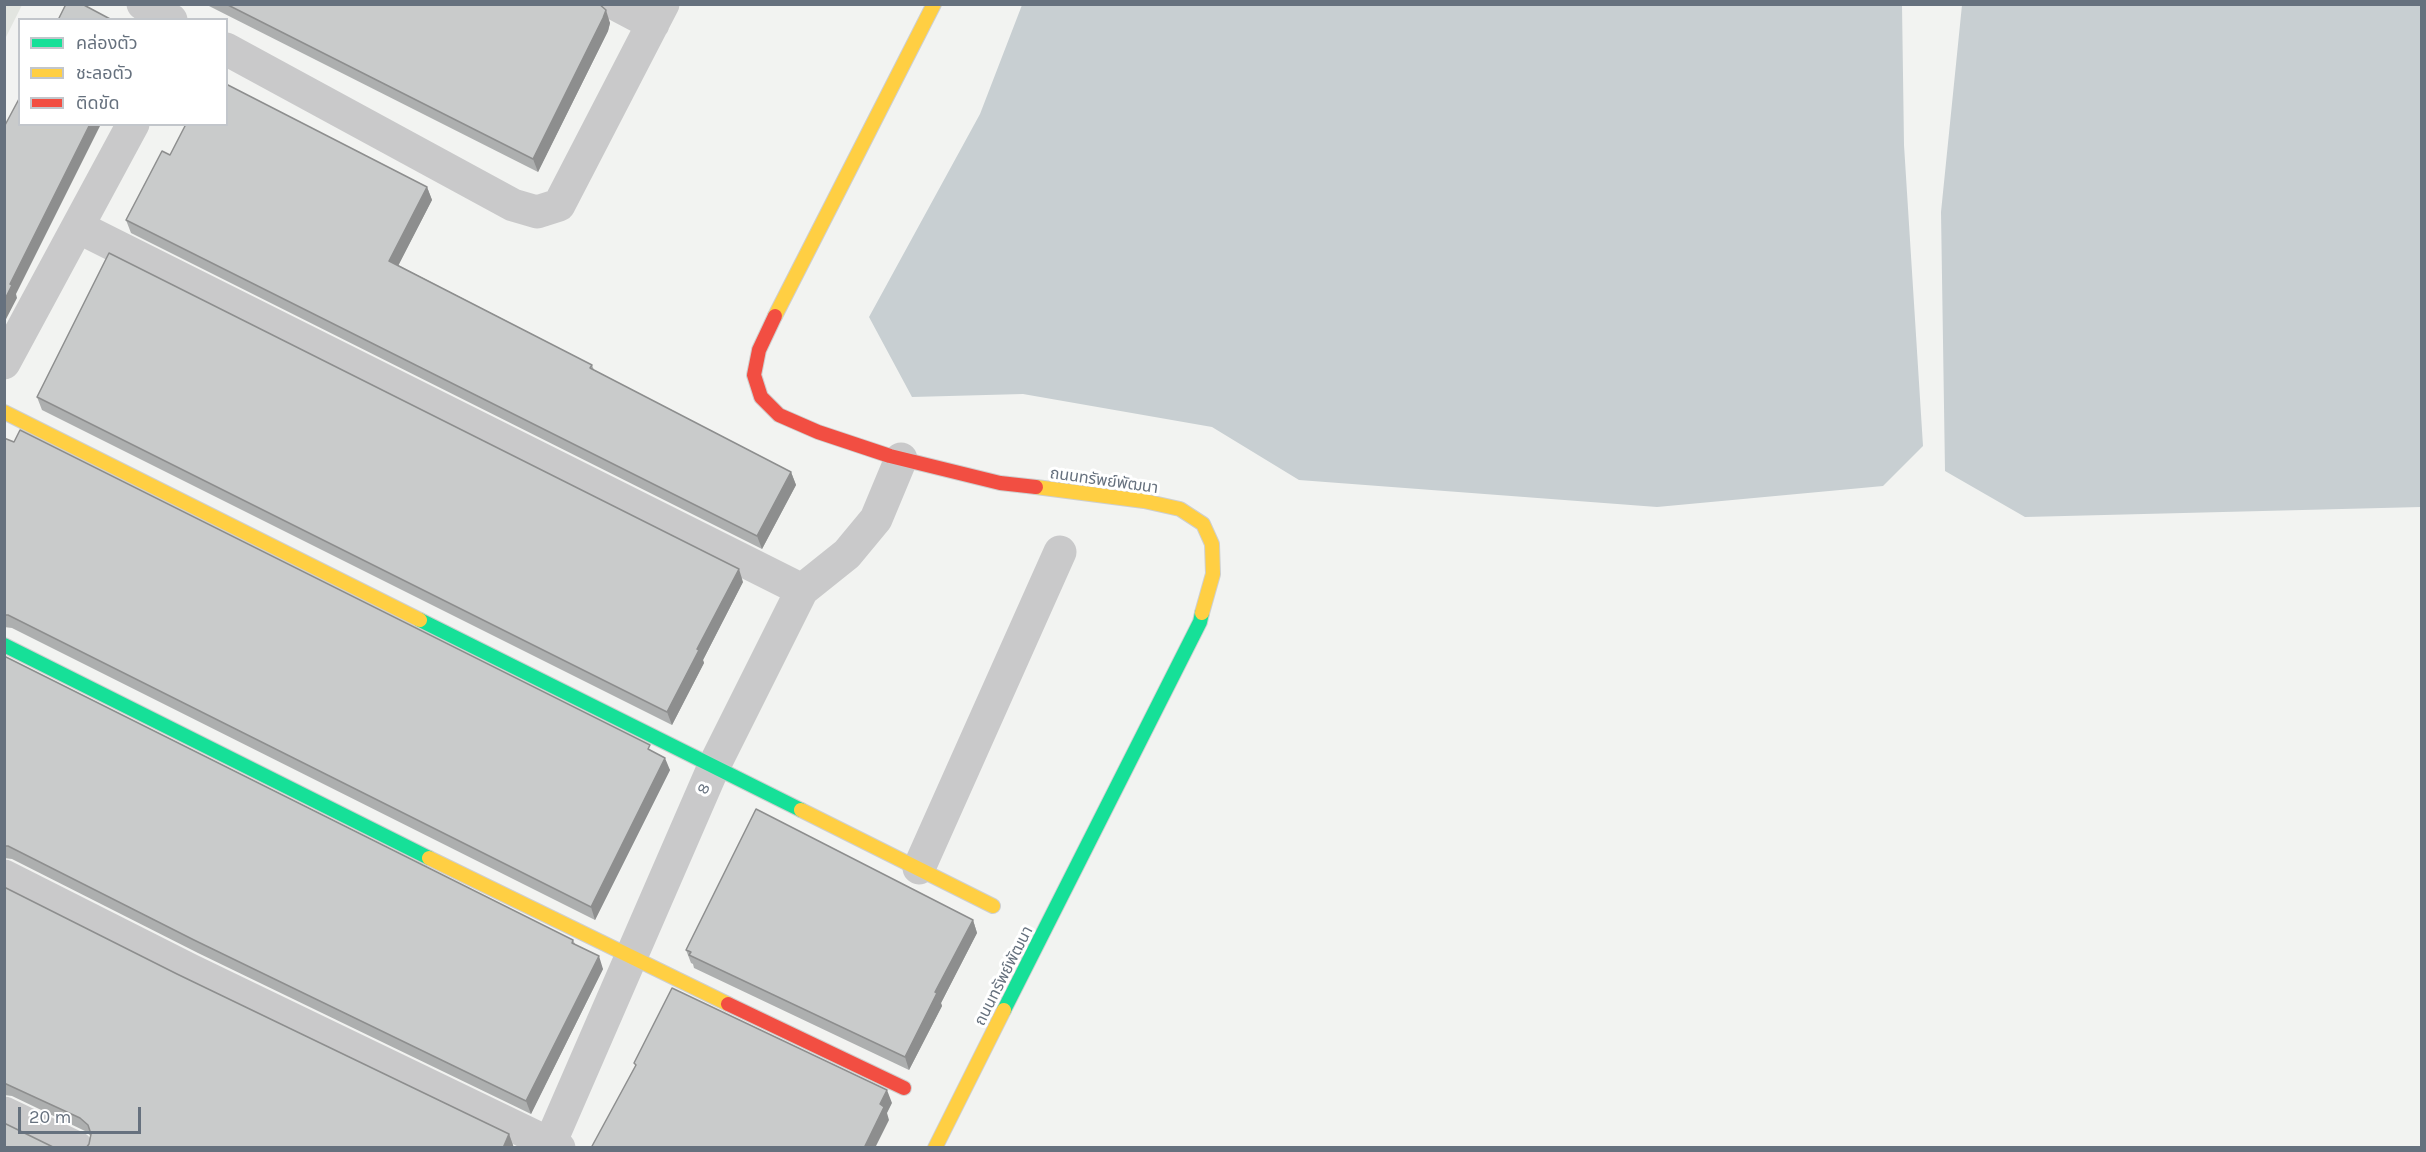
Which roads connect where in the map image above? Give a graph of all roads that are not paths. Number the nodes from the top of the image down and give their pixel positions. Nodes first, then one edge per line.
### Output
1 (143, 4) edge
2 (615, 4) edge
3 (934, 4) edge
4 (658, 14) edge
5 (168, 18) edge
6 (228, 50) edge
7 (132, 126) edge
8 (78, 226) junction
9 (4, 363) edge
10 (4, 412) edge
11 (901, 459) junction
12 (1060, 552) dead end
13 (802, 590) junction
14 (4, 645) edge
15 (714, 766) junction
16 (919, 868) junction
17 (4, 876) edge
18 (993, 906) dead end
19 (632, 959) junction
20 (904, 1088) dead end
21 (4, 1113) edge
22 (553, 1146) edge
23 (77, 1148) edge
24 (935, 1148) edge

1 - 5 street
2 - 4 street
3 - 11 street, ถนนทรัพย์พัฒนา
4 - 6 street
7 - 8 street
8 - 9 street
8 - 13 street
10 - 15 street
11 - 13 street, 8
11 - 24 street, ถนนทรัพย์พัฒนา
12 - 16 street
13 - 15 street, 8
14 - 19 street
15 - 16 street
15 - 19 street, 8
16 - 18 street
17 - 22 street
19 - 20 street
19 - 22 street, 8
21 - 23 street

